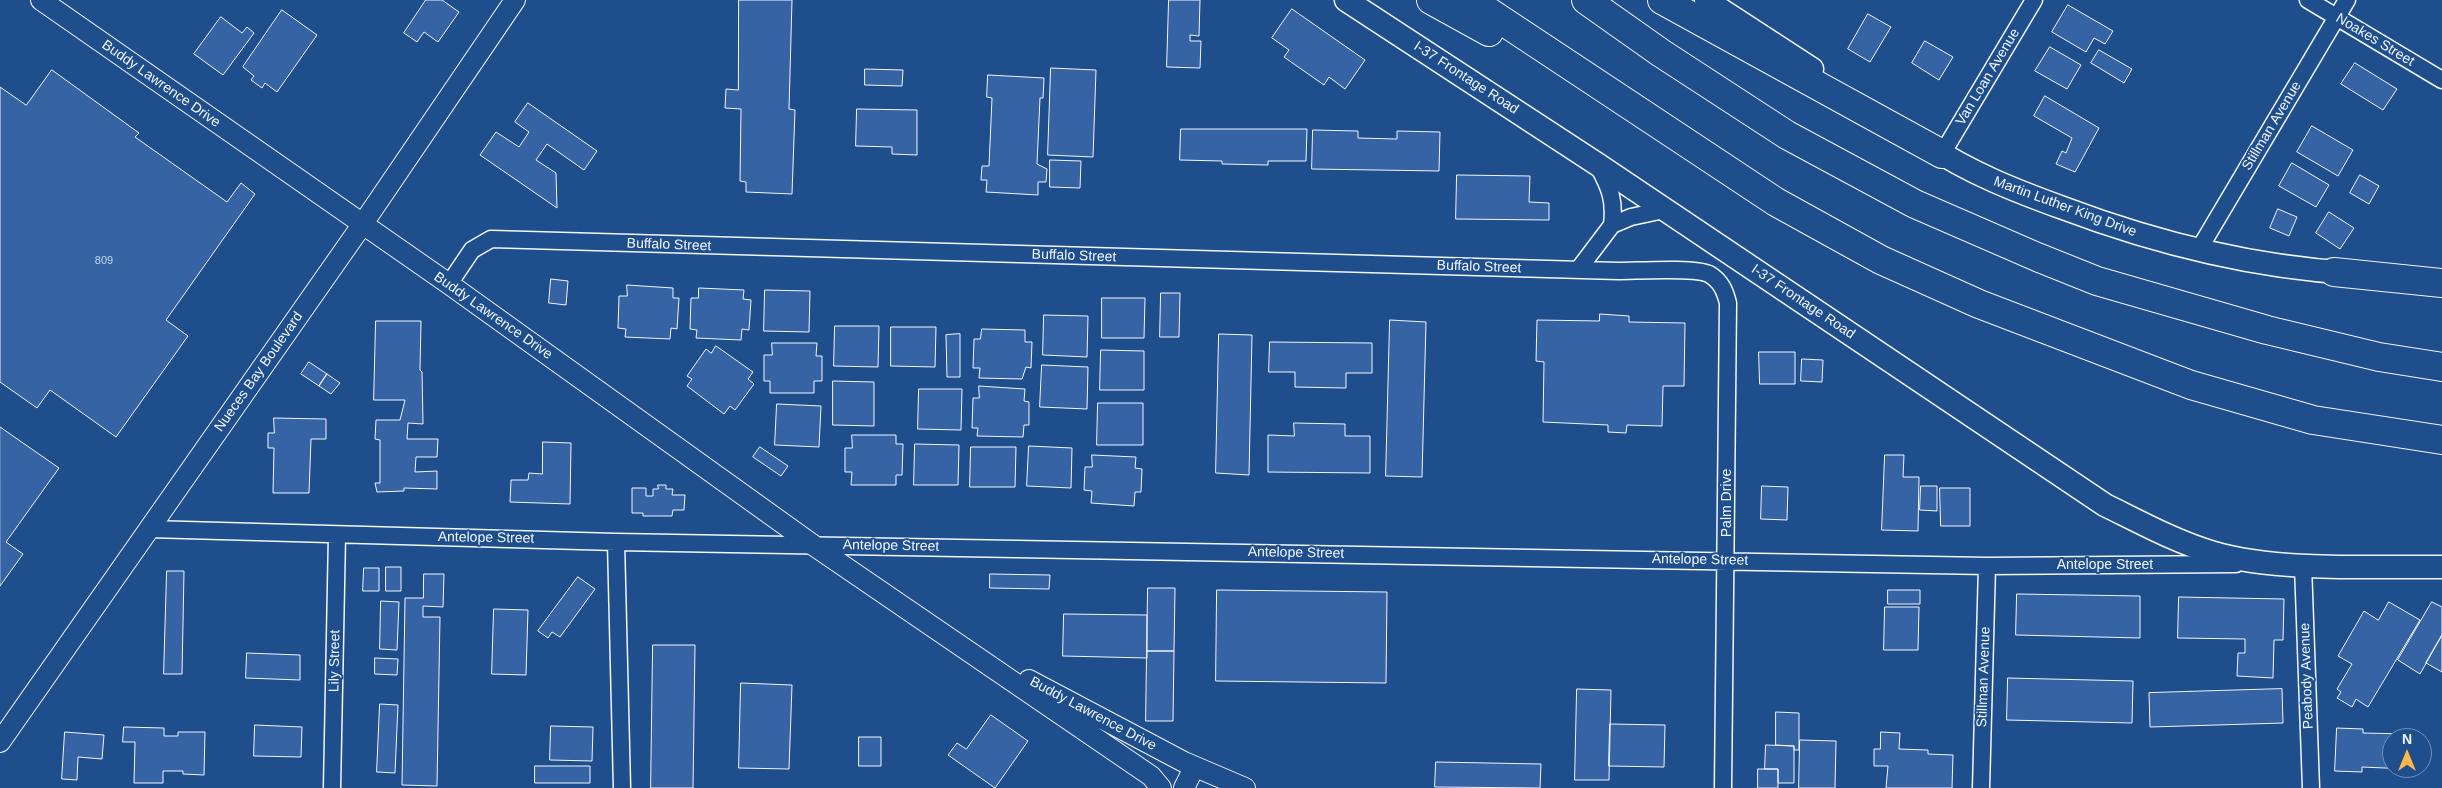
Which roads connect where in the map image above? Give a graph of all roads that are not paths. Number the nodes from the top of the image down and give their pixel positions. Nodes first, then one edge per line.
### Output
1 (41, 0) edge
2 (515, 0) edge
3 (1346, 0) edge
4 (1431, 0) edge
5 (1471, 0) edge
6 (1586, 0) edge
7 (1662, 0) edge
8 (1706, 0) edge
9 (2034, 0) edge
10 (2308, 0) edge
11 (2347, 0) edge
12 (2337, 17) junction
13 (2442, 80) edge
14 (1696, 151) junction
15 (1942, 154) junction
16 (1597, 164) junction
17 (1664, 210) junction
18 (362, 225) junction
19 (1612, 225) junction
20 (2198, 252) junction
21 (1578, 270) junction
22 (2334, 272) junction
23 (2442, 278) edge
24 (1718, 281) joint
25 (2442, 283) edge
26 (449, 284) junction
27 (2442, 367) edge
28 (2313, 420) junction
29 (2442, 440) edge
30 (2442, 453) edge
31 (149, 529) junction
32 (338, 535) junction
33 (616, 542) junction
34 (813, 545) junction
35 (1726, 561) junction
36 (2279, 564) junction
37 (2303, 565) junction
38 (1987, 566) junction
39 (2442, 567) edge
40 (944, 632) junction
41 (0, 742) edge
42 (1189, 765) junction
43 (1156, 782) edge
44 (332, 788) edge
45 (622, 788) edge
46 (1184, 788) edge
47 (1245, 788) edge
48 (1723, 788) edge
49 (1981, 788) edge
50 (2311, 788) edge

1 - 18 street, Buddy Lawrence Drive
2 - 18 street, Nueces Bay Boulevard
3 - 16 main road, I-37 Frontage Road
4 - 14 highway
5 - 14 highway
6 - 27 highway
7 - 15 highway
8 - 15 main road, Martin Luther King Drive
9 - 15 street, Van Loan Avenue
10 - 12 street, Noakes Street
11 - 12 street, Stillman Avenue
12 - 13 street, Noakes Street
12 - 20 street, Stillman Avenue
14 - 28 highway
15 - 20 main road, Martin Luther King Drive
16 - 17 main road, I-37 Frontage Road
16 - 19 street
17 - 19 street
17 - 36 main road, I-37 Frontage Road
18 - 26 street, Buddy Lawrence Drive
18 - 31 street, Nueces Bay Boulevard
19 - 21 street
20 - 22 main road, Martin Luther King Drive
21 - 24 street, Buffalo Street
21 - 26 street, Buffalo Street
22 - 23 main road, Martin Luther King Drive
22 - 25 highway
24 - 35 street, Palm Drive
26 - 34 street, Buddy Lawrence Drive
28 - 29 highway
28 - 30 highway
31 - 32 street, Antelope Street
31 - 41 street, Nueces Bay Boulevard
32 - 33 street, Antelope Street
32 - 44 street, Lily Street
33 - 34 street, Antelope Street
33 - 45 street
34 - 35 street, Antelope Street
34 - 40 street, Buddy Lawrence Drive
35 - 38 street, Antelope Street
35 - 48 street, Palm Drive
36 - 37 main road, Antelope Street
36 - 38 street, Antelope Street
37 - 39 main road, Antelope Street
37 - 50 street, Peabody Avenue
38 - 49 street, Stillman Avenue
40 - 42 street, Buddy Lawrence Drive
40 - 43 street, Buddy Lawrence Drive
42 - 43 street
42 - 46 street
42 - 47 street, Buddy Lawrence Drive

